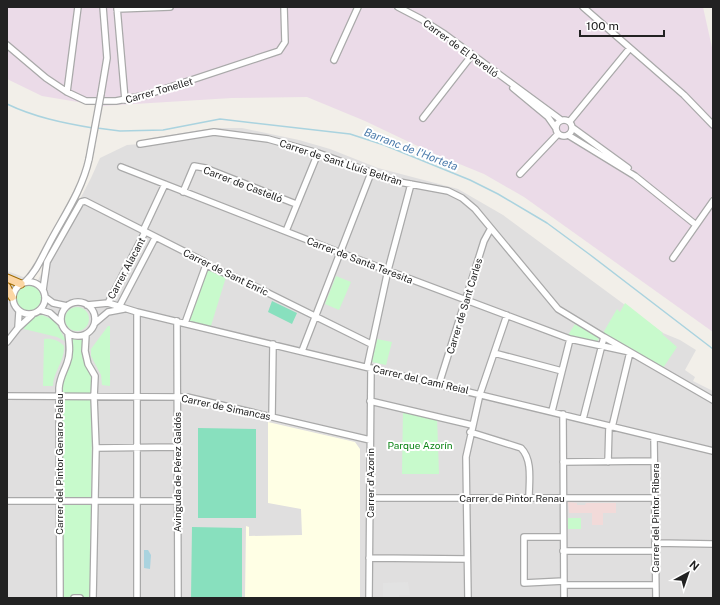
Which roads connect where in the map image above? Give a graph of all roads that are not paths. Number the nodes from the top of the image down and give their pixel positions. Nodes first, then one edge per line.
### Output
1 (78, 7) edge
2 (103, 7) edge
3 (170, 7) edge
4 (284, 7) edge
5 (358, 7) edge
6 (398, 7) edge
7 (583, 7) edge
8 (117, 8) edge
9 (7, 45) edge
10 (630, 48) junction
11 (472, 55) junction
12 (334, 60) dead end
13 (503, 78) junction
14 (67, 92) junction
15 (125, 100) junction
16 (423, 118) dead end
17 (561, 120) junction
18 (570, 121) junction
19 (713, 125) edge
20 (555, 127) junction
21 (573, 128) junction
22 (558, 134) junction
23 (568, 135) junction
24 (140, 144) dead end
25 (318, 153) junction
26 (121, 167) dead end
27 (371, 173) junction
28 (520, 174) dead end
29 (635, 176) junction
30 (165, 184) junction
31 (411, 184) junction
32 (182, 192) junction
33 (713, 201) edge
34 (296, 204) junction
35 (696, 225) junction
36 (490, 230) junction
37 (286, 231) junction
38 (144, 232) junction
39 (155, 238) junction
40 (341, 252) junction
41 (674, 258) dead end
42 (41, 261) junction
43 (206, 265) junction
44 (388, 270) junction
45 (7, 278) edge
46 (23, 283) junction
47 (7, 287) edge
48 (41, 288) junction
49 (45, 297) junction
50 (12, 298) junction
51 (466, 300) junction
52 (108, 303) junction
53 (7, 304) edge
54 (86, 305) junction
55 (67, 306) junction
56 (119, 307) junction
57 (128, 309) junction
58 (40, 310) junction
59 (19, 312) junction
60 (137, 312) junction
61 (32, 315) junction
62 (507, 315) junction
63 (316, 316) junction
64 (177, 321) junction
65 (61, 323) junction
66 (185, 323) junction
67 (94, 325) junction
68 (18, 328) junction
69 (68, 333) junction
70 (86, 334) junction
71 (604, 337) junction
72 (570, 339) junction
73 (7, 342) edge
74 (273, 344) junction
75 (371, 344) junction
76 (601, 345) junction
77 (302, 351) junction
78 (630, 352) junction
79 (494, 354) junction
80 (369, 367) junction
81 (562, 371) junction
82 (439, 384) junction
83 (480, 394) junction
84 (7, 396) edge
85 (59, 396) junction
86 (94, 396) junction
87 (177, 396) junction
88 (137, 397) junction
89 (713, 400) edge
90 (370, 401) junction
91 (552, 411) junction
92 (563, 414) junction
93 (272, 417) junction
94 (583, 419) junction
95 (472, 425) junction
96 (611, 426) junction
97 (470, 432) junction
98 (654, 437) junction
99 (370, 440) junction
100 (177, 447) junction
101 (96, 448) junction
102 (137, 448) junction
103 (713, 451) edge
104 (563, 462) junction
105 (608, 462) junction
106 (654, 462) junction
107 (370, 498) junction
108 (466, 498) junction
109 (529, 498) junction
110 (564, 498) junction
111 (654, 498) junction
112 (7, 501) edge
113 (60, 501) junction
114 (96, 501) junction
115 (138, 501) junction
116 (177, 501) junction
117 (563, 537) junction
118 (655, 543) junction
119 (713, 544) edge
120 (563, 551) junction
121 (655, 552) junction
122 (369, 558) junction
123 (467, 559) junction
124 (564, 583) junction
125 (655, 585) junction
126 (60, 598) edge
127 (74, 598) edge
128 (80, 598) edge
129 (94, 598) edge
130 (137, 598) edge
131 (178, 598) edge
132 (369, 598) edge
133 (468, 598) edge
134 (564, 598) edge
135 (656, 598) edge

1 - 14 street
2 - 42 street, bridge
3 - 8 street
4 - 15 street, Carrer Tonellet
5 - 12 street
6 - 11 street, Carrer de El Perelló
7 - 10 street
8 - 15 street
9 - 14 street, Carrer Tonellet
10 - 18 street
10 - 19 street
11 - 13 street, Carrer de El Perelló
11 - 16 street
13 - 17 street, Carrer de El Perelló
13 - 20 street, Carrer de El Perelló
14 - 15 street, Carrer Tonellet
17 - 18 street
17 - 20 street
18 - 21 street
20 - 22 street
21 - 23 street
21 - 29 street
22 - 23 street
22 - 28 street
23 - 29 street
24 - 25 street, Carrer de Sant Lluís Beltràn
25 - 27 street, Carrer de Sant Lluís Beltràn
25 - 34 street
26 - 30 street, Carrer de Santa Teresita
27 - 31 street, Carrer de Sant Lluís Beltràn
27 - 40 street
29 - 35 street
30 - 32 street, Carrer de Santa Teresita
30 - 38 street, Carrer Alacant
31 - 36 street, Carrer de Sant Lluís Beltràn
31 - 44 street, Carrer d'Azorin
32 - 34 street, Carrer de Castelló
32 - 37 street, Carrer de Santa Teresita
33 - 35 street
34 - 37 street
35 - 41 street
36 - 51 street, Carrer de Sant Carles
36 - 71 street, Carrer de Sant Lluís Beltràn
37 - 40 street, Carrer de Santa Teresita
38 - 39 street, Carrer de Sant Enric
38 - 48 street, Carrer de Sant Enric
38 - 52 street, Carrer Alacant
39 - 43 street, Carrer de Sant Enric
39 - 56 street
40 - 44 street, Carrer de Santa Teresita
40 - 63 street
42 - 46 street
42 - 48 street
43 - 63 street, Carrer de Sant Enric
43 - 66 street
44 - 51 street, Carrer de Santa Teresita
44 - 75 street, Carrer d'Azorin
45 - 46 main road
46 - 48 street
46 - 50 street
47 - 50 main road
48 - 49 street
49 - 55 street
49 - 58 street
50 - 53 street
50 - 59 street
51 - 62 street, Carrer de Santa Teresita
51 - 82 street, Carrer de Sant Carles
52 - 54 street, Carrer del Camí Reial
52 - 56 street, Carrer del Camí Reial
54 - 55 street
54 - 67 street
55 - 65 street
56 - 57 street, Carrer del Camí Reial
57 - 60 street, Carrer del Camí Reial
57 - 67 street, Carrer del Camí Reial
58 - 61 street
58 - 65 street
59 - 61 street
59 - 68 street
60 - 64 street, Carrer del Camí Reial
60 - 88 street
61 - 68 street
62 - 72 street, Carrer de Santa Teresita
62 - 79 street
63 - 75 street, Carrer de Sant Enric
63 - 77 street
64 - 66 street, Carrer del Camí Reial
64 - 87 street, Avinguda de Pérez Galdós
65 - 69 street
66 - 74 street, Carrer del Camí Reial
67 - 70 street
68 - 73 street
69 - 70 street
69 - 85 street, Carrer del Pintor Genaro Palau
70 - 86 street
71 - 76 street
71 - 78 street, Carrer de Sant Lluís Beltràn
72 - 76 street, Carrer de Santa Teresita
72 - 81 street
74 - 77 street, Carrer del Camí Reial
74 - 93 street
75 - 80 street, Carrer d'Azorin
76 - 78 street, Carrer de Sant Lluís Beltràn
76 - 94 street
77 - 80 street, Carrer del Camí Reial
78 - 89 street, Carrer de Sant Lluís Beltràn
78 - 96 street
79 - 81 street
79 - 83 street
80 - 82 street, Carrer del Camí Reial
80 - 90 street, Carrer d'Azorin
81 - 91 street
82 - 83 street, Carrer del Camí Reial
83 - 91 street, Carrer del Camí Reial
83 - 95 street
84 - 85 street, Carrer de Simancas
85 - 86 street, Carrer de Simancas
85 - 113 street, Carrer del Pintor Genaro Palau
86 - 88 street, Carrer de Simancas
86 - 101 street
87 - 88 street, Carrer de Simancas
87 - 93 street, Carrer de Simancas
87 - 100 street, Avinguda de Pérez Galdós
88 - 102 street
90 - 95 street
90 - 99 street, Carrer d'Azorin
91 - 92 street, Carrer del Camí Reial
92 - 94 street, Carrer del Camí Reial
92 - 104 street
93 - 99 street, Carrer de Simancas
94 - 96 street, Carrer del Camí Reial
95 - 97 street
96 - 98 street, Carrer del Camí Reial
96 - 105 street
97 - 108 street
97 - 109 street
98 - 103 street, Carrer del Camí Reial
98 - 106 street, Carrer del Pintor Ribera
99 - 107 street, Carrer d'Azorin
100 - 102 street
100 - 116 street, Avinguda de Pérez Galdós
101 - 102 street
101 - 114 street
102 - 115 street
104 - 105 street
104 - 110 street
105 - 106 street
106 - 111 street, Carrer del Pintor Ribera
107 - 108 street, Carrer de Pintor Renau
107 - 122 street, Carrer d'Azorin
108 - 109 street, Carrer de Pintor Renau
108 - 123 street
109 - 110 street, Carrer de Pintor Renau
110 - 111 street, Carrer de Pintor Renau
110 - 117 street
111 - 118 street, Carrer del Pintor Ribera
112 - 113 street
113 - 114 street
113 - 126 street, Carrer del Pintor Genaro Palau
114 - 115 street
114 - 129 street
115 - 116 street
115 - 130 street
116 - 131 street, Avinguda de Pérez Galdós
117 - 120 street
117 - 124 street
118 - 119 street
118 - 121 street, Carrer del Pintor Ribera
120 - 121 street
120 - 124 street
121 - 125 street, Carrer del Pintor Ribera
122 - 123 street
122 - 132 street, Carrer d'Azorin
123 - 133 street
124 - 125 street
124 - 134 street
125 - 135 street, Carrer del Pintor Ribera
127 - 128 street

